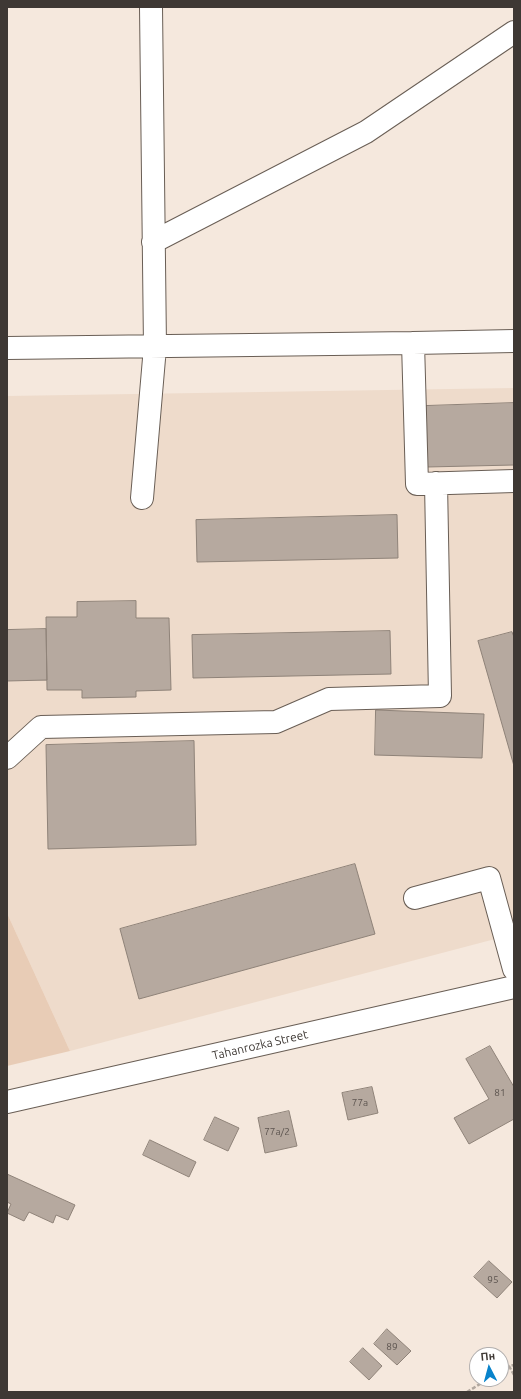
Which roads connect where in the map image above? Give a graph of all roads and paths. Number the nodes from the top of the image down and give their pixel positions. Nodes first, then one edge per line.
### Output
1 (151, 7) edge
2 (514, 32) edge
3 (154, 242) junction
4 (514, 341) edge
5 (413, 343) junction
6 (155, 347) junction
7 (7, 348) edge
8 (514, 481) edge
9 (436, 483) junction
10 (142, 498) dead end
11 (10, 750) edge
12 (415, 898) dead end
13 (514, 969) edge
14 (514, 988) edge
15 (7, 1102) edge
16 (514, 1365) edge
17 (509, 1366) joint
18 (514, 1375) edge

1 - 3 street
2 - 3 street
3 - 6 street
4 - 5 street
5 - 6 street
5 - 9 street
6 - 7 street
6 - 10 street
8 - 9 street
9 - 11 street
12 - 13 street
14 - 15 street, Tahanrozka Street
16 - 17 path
17 - 18 path

